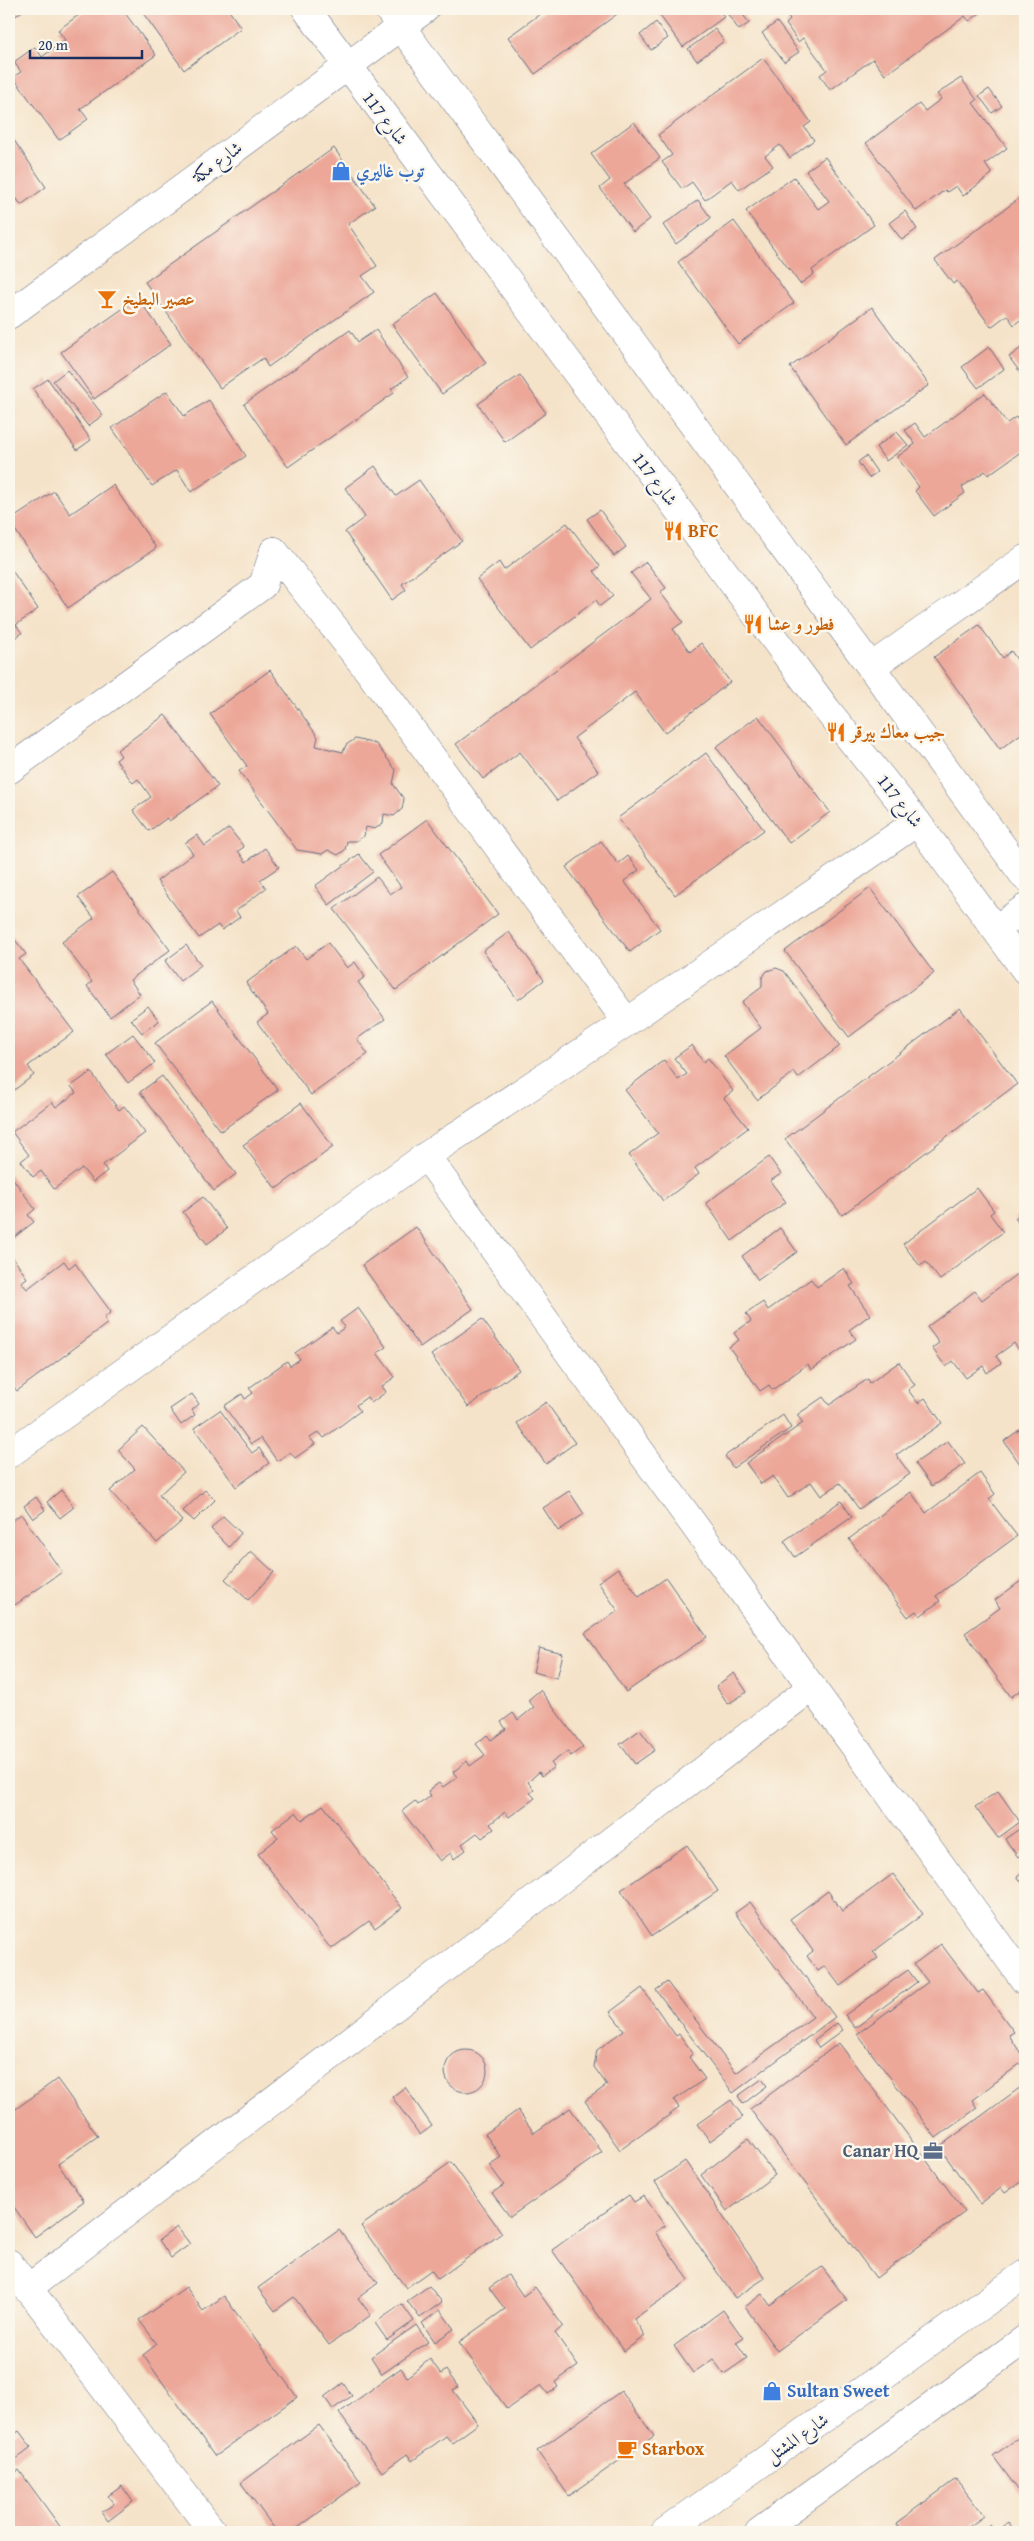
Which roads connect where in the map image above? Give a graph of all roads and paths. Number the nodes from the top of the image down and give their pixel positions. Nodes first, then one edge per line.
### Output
1 (306, 9) edge
2 (425, 9) edge
3 (394, 18) edge
4 (347, 66) junction
5 (9, 315) edge
6 (1025, 558) edge
7 (871, 667) junction
8 (9, 770) edge
9 (917, 822) junction
10 (1025, 877) edge
11 (1025, 908) edge
12 (996, 929) junction
13 (1025, 970) edge
14 (627, 1022) junction
15 (426, 1156) junction
16 (9, 1454) edge
17 (812, 1687) junction
18 (1025, 1981) edge
19 (9, 2263) edge
20 (1025, 2274) edge
21 (27, 2289) junction
22 (1025, 2339) edge
23 (214, 2532) edge
24 (665, 2532) edge
25 (758, 2532) edge

1 - 4 street, شارع 117
2 - 3 street, شارع مكة
3 - 4 street, شارع مكة
3 - 7 street
4 - 5 street, شارع مكة
4 - 9 street, شارع 117
6 - 7 street
7 - 10 street
8 - 14 street
9 - 12 street, شارع 117
9 - 14 street
11 - 12 street
12 - 13 street, شارع 117
14 - 15 street
15 - 16 street
15 - 17 street
17 - 18 street
17 - 21 street
19 - 21 street
20 - 24 street, شارع المشتل
21 - 23 street
22 - 25 street

